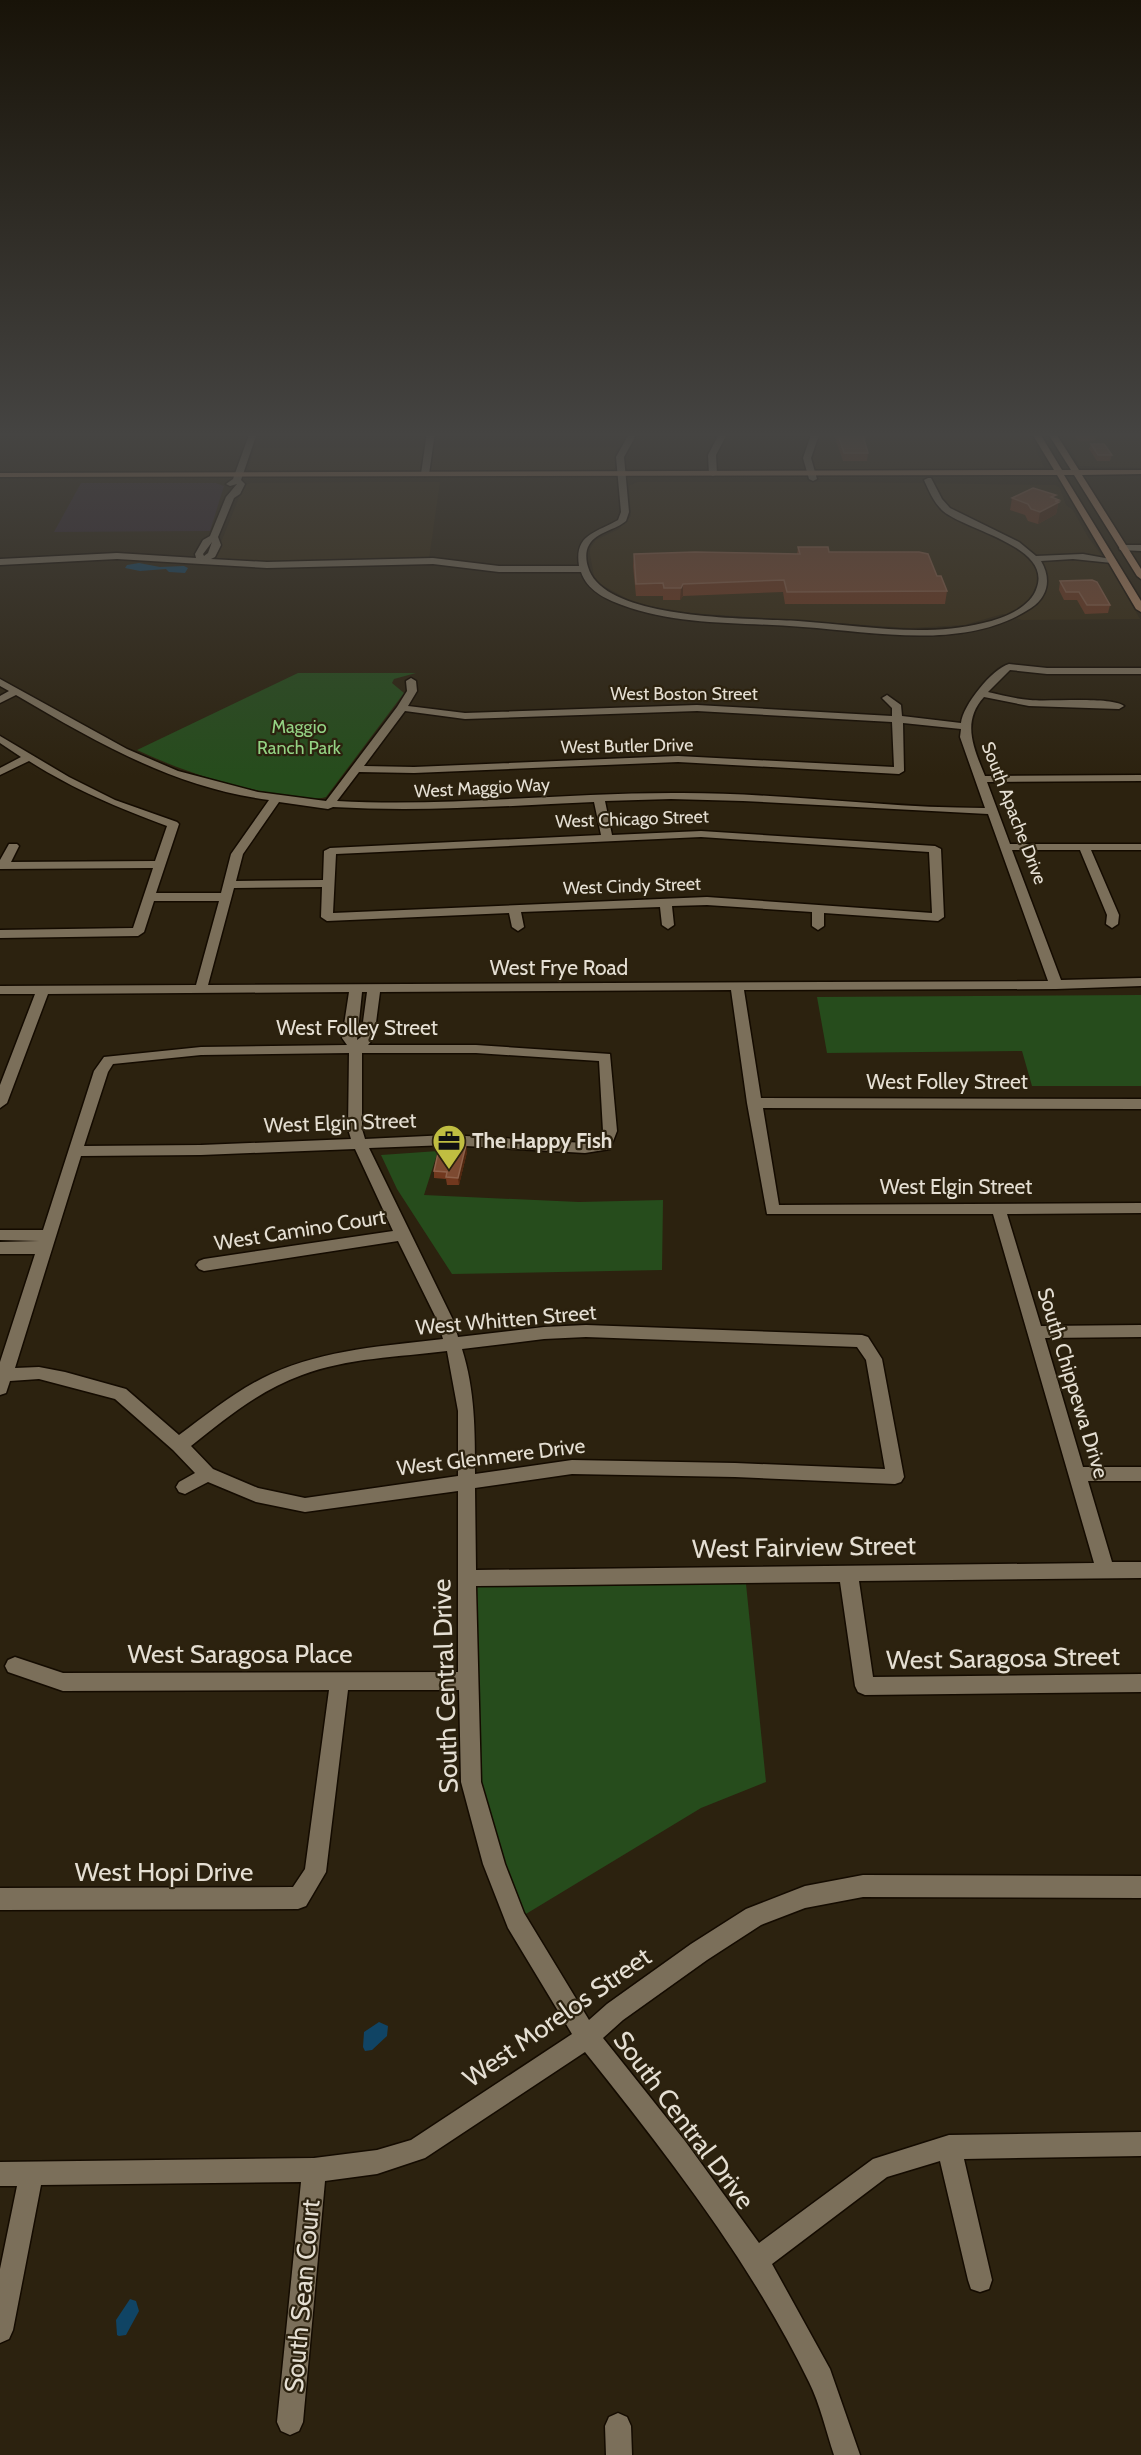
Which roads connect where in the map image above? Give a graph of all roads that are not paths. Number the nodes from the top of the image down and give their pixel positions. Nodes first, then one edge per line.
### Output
1 (216, 547) edge
2 (584, 547) edge
3 (1018, 547) edge
4 (1104, 547) edge
5 (1123, 548) joint
6 (1141, 548) edge
7 (1035, 560) junction
8 (1112, 560) junction
9 (201, 561) junction
10 (0, 562) edge
11 (584, 569) junction
12 (1141, 576) edge
13 (1141, 583) edge
14 (1141, 609) edge
15 (1141, 671) edge
16 (0, 681) edge
17 (411, 681) dead end
18 (17, 692) junction
19 (982, 694) junction
20 (887, 698) dead end
21 (0, 700) edge
22 (1119, 706) dead end
23 (402, 708) junction
24 (898, 719) junction
25 (965, 726) junction
26 (0, 739) edge
27 (29, 757) junction
28 (356, 769) junction
29 (0, 772) edge
30 (1141, 778) edge
31 (980, 779) junction
32 (599, 799) junction
33 (275, 800) junction
34 (328, 806) junction
35 (992, 811) junction
36 (607, 837) junction
37 (13, 846) dead end
38 (1006, 847) junction
39 (1084, 847) junction
40 (1141, 847) edge
41 (160, 864) junction
42 (2, 866) edge
43 (327, 884) junction
44 (226, 891) junction
45 (149, 897) junction
46 (665, 902) junction
47 (514, 909) junction
48 (818, 909) junction
49 (938, 917) joint
50 (1112, 924) dead end
51 (668, 926) dead end
52 (818, 926) dead end
53 (518, 927) dead end
54 (0, 934) edge
55 (1141, 982) edge
56 (1119, 984) junction
57 (1056, 985) junction
58 (737, 987) junction
59 (356, 988) junction
60 (374, 988) junction
61 (1141, 988) edge
62 (201, 989) junction
63 (0, 990) edge
64 (43, 990) junction
65 (356, 1049) junction
66 (0, 1103) edge
67 (754, 1103) junction
68 (1141, 1104) edge
69 (360, 1143) junction
70 (605, 1146) joint
71 (76, 1151) junction
72 (999, 1208) junction
73 (1141, 1208) edge
74 (402, 1235) junction
75 (0, 1236) edge
76 (46, 1242) junction
77 (0, 1248) edge
78 (204, 1265) dead end
79 (1141, 1331) edge
80 (1034, 1332) junction
81 (454, 1344) junction
82 (2, 1382) edge
83 (179, 1445) junction
84 (207, 1474) junction
85 (1077, 1474) junction
86 (1141, 1474) edge
87 (895, 1477) joint
88 (466, 1480) junction
89 (185, 1487) dead end
90 (1105, 1570) junction
91 (1141, 1570) edge
92 (848, 1572) junction
93 (467, 1578) junction
94 (15, 1666) dead end
95 (340, 1680) junction
96 (468, 1680) junction
97 (1141, 1683) edge
98 (1141, 1887) edge
99 (0, 1899) edge
100 (587, 2037) junction
101 (1141, 2144) edge
102 (949, 2147) junction
103 (314, 2170) junction
104 (0, 2174) edge
105 (32, 2174) junction
106 (756, 2260) junction
107 (980, 2280) dead end
108 (0, 2330) edge
109 (290, 2422) dead end
110 (618, 2426) dead end
111 (619, 2455) edge
112 (847, 2455) edge

1 - 9 street
2 - 11 street
3 - 7 street
4 - 8 main road
5 - 6 street
5 - 12 main road
7 - 8 street
7 - 11 street
8 - 13 main road
8 - 14 main road
9 - 10 street
9 - 11 street
15 - 19 street, South Apache Drive
16 - 18 street, West Maggio Way
17 - 23 street
18 - 21 street
18 - 33 street, West Maggio Way
19 - 22 street
19 - 25 street, South Apache Drive
20 - 24 street
23 - 24 street, West Boston Street
23 - 28 street
24 - 25 street, West Boston Street
24 - 28 street, West Butler Drive
25 - 31 street, South Apache Drive
26 - 27 street
27 - 29 street
27 - 41 street
28 - 34 street
30 - 31 street
31 - 35 street, South Apache Drive
32 - 34 street, West Maggio Way
32 - 35 street, West Maggio Way
32 - 36 street
33 - 34 street, West Maggio Way
33 - 44 street
35 - 38 street, South Apache Drive
36 - 43 street, West Chicago Street
36 - 49 street, West Chicago Street
37 - 42 street
38 - 39 street
38 - 57 street, South Apache Drive
39 - 40 street
39 - 50 street
41 - 42 street
41 - 45 street
43 - 44 street
43 - 47 street, West Cindy Street
44 - 45 street
44 - 62 street
45 - 54 street
46 - 47 street, West Cindy Street
46 - 48 street, West Cindy Street
46 - 51 street
47 - 53 street
48 - 49 street, West Cindy Street
48 - 52 street
55 - 56 street, West Frye Road
56 - 57 street, West Frye Road
56 - 61 street, West Frye Road
57 - 58 street, West Frye Road
58 - 60 street, West Frye Road
58 - 67 street
59 - 60 street, West Frye Road
59 - 62 street, West Frye Road
59 - 65 street, South Central Drive
60 - 65 street, South Central Drive
62 - 64 street, West Frye Road
63 - 64 street, West Frye Road
64 - 66 street
65 - 69 street, South Central Drive
65 - 70 street, West Folley Street
65 - 71 street, West Folley Street
67 - 68 street, West Folley Street
67 - 72 street, West Elgin Street
69 - 70 street, West Elgin Street
69 - 71 street, West Elgin Street
69 - 74 street, South Central Drive
71 - 76 street
72 - 73 street, West Elgin Street
72 - 80 street, South Chippewa Drive
74 - 78 street, West Camino Court
74 - 81 street, South Central Drive
75 - 76 street
76 - 77 street
76 - 82 street
79 - 80 street
80 - 85 street, South Chippewa Drive
81 - 83 street, West Whitten Street
81 - 87 street, West Whitten Street
81 - 88 street, South Central Drive
82 - 83 street, West Glenmere Drive
83 - 84 street, West Glenmere Drive
84 - 88 street, West Glenmere Drive
84 - 89 street
85 - 86 street
85 - 90 street, South Chippewa Drive
87 - 88 street, West Glenmere Drive
88 - 93 street, South Central Drive
90 - 91 street, West Fairview Street
90 - 92 street, West Fairview Street
92 - 93 street, West Fairview Street
92 - 97 street, West Saragosa Street
93 - 96 street, South Central Drive
94 - 95 street, West Saragosa Place
95 - 96 street, West Saragosa Place
95 - 99 street, West Hopi Drive
96 - 100 street, South Central Drive
98 - 100 street, West Morelos Street
100 - 103 street, West Morelos Street
100 - 106 street, South Central Drive
101 - 102 street
102 - 106 street
102 - 107 street
103 - 105 street, West Morelos Street
103 - 109 street, South Sean Court
104 - 105 street, West Morelos Street
105 - 108 street
106 - 112 street, South Central Drive
110 - 111 street

